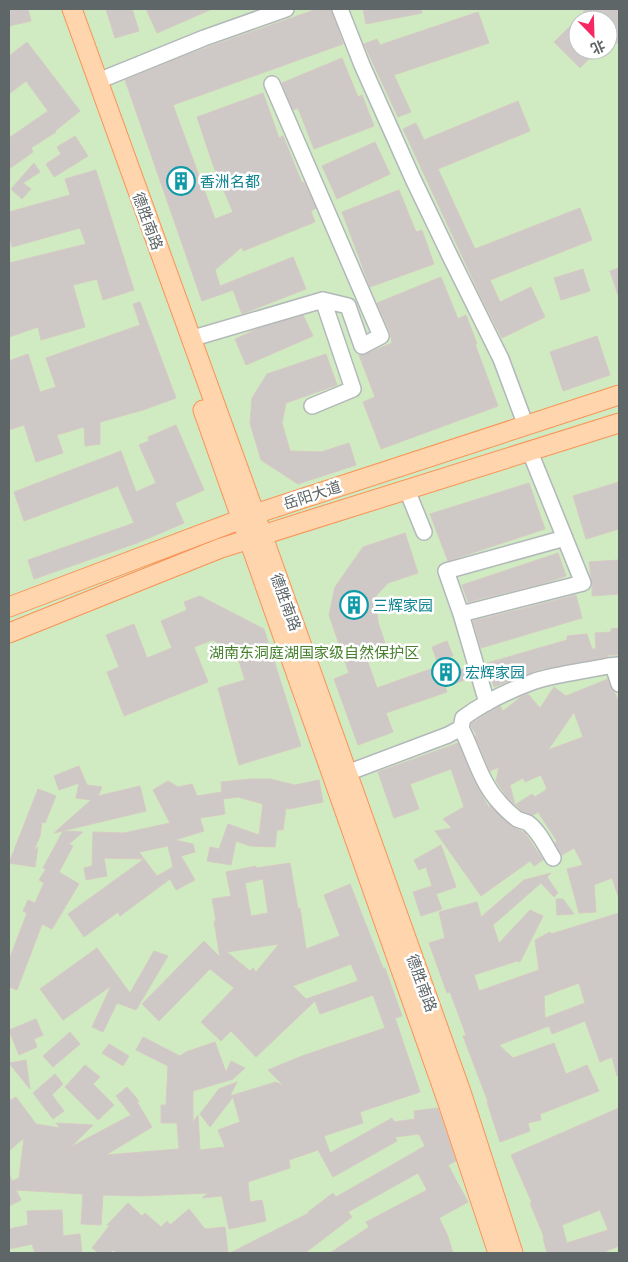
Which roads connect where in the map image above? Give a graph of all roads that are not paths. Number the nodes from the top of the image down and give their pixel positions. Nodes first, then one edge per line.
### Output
1 (60, 9) edge
2 (72, 9) edge
3 (286, 9) edge
4 (340, 9) edge
5 (98, 81) junction
6 (272, 84) dead end
7 (323, 300) junction
8 (190, 338) junction
9 (619, 395) edge
10 (312, 406) dead end
11 (619, 423) edge
12 (526, 426) junction
13 (530, 452) junction
14 (407, 490) junction
15 (248, 517) junction
16 (424, 532) dead end
17 (255, 536) junction
18 (565, 538) junction
19 (437, 564) dead end
20 (9, 607) edge
21 (461, 614) junction
22 (9, 633) edge
23 (616, 666) edge
24 (619, 684) edge
25 (487, 703) junction
26 (461, 728) junction
27 (347, 773) junction
28 (553, 858) dead end
29 (498, 1253) edge
30 (513, 1253) edge

1 - 15 main road, 德胜南路
2 - 5 main road, 德胜南路
3 - 5 street
4 - 12 street
5 - 8 main road, 德胜南路
6 - 7 street
7 - 8 street
7 - 10 street
8 - 15 main road, 德胜南路
9 - 12 main road, 岳阳大道
11 - 13 main road, 岳阳大道
12 - 15 main road, 岳阳大道
13 - 14 main road, 岳阳大道
13 - 18 street
14 - 16 street
14 - 17 main road, 岳阳大道
15 - 17 main road, 德胜南路
15 - 20 main road, 岳阳大道
17 - 22 main road, 岳阳大道
17 - 27 main road, 德胜南路
17 - 29 main road, 德胜南路
18 - 21 street
18 - 21 street
19 - 25 street
21 - 25 street
23 - 24 street
23 - 25 street
25 - 26 street
26 - 27 street
26 - 28 street
27 - 30 main road, 德胜南路

